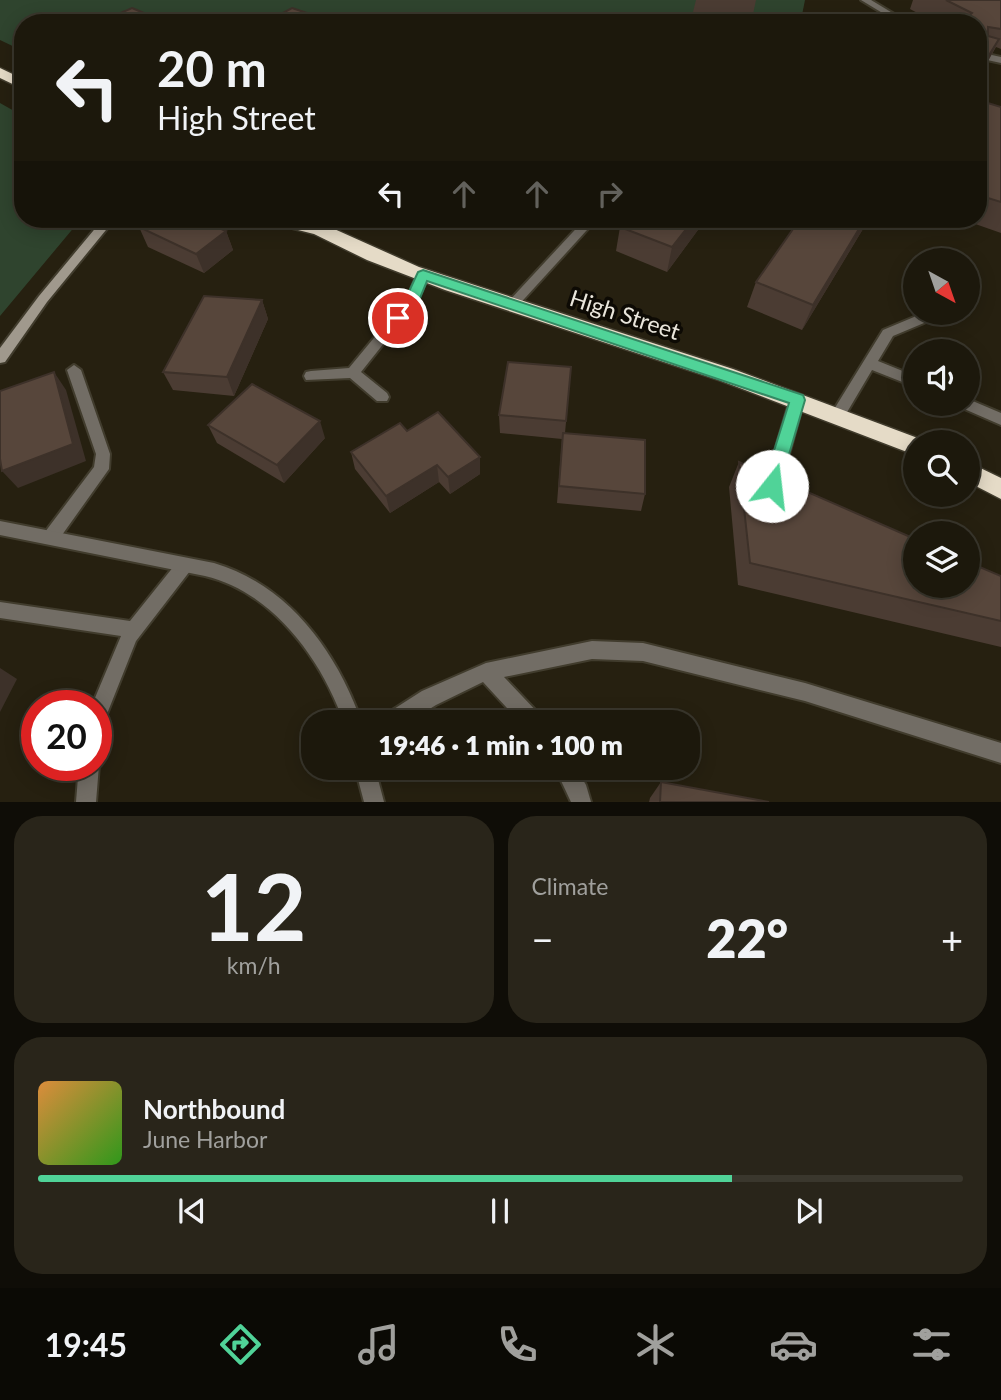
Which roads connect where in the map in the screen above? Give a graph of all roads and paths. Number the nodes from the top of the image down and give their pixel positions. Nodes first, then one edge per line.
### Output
1 (865, 0) edge
2 (889, 14) edge
3 (102, 228) edge
4 (309, 228) edge
5 (315, 228) edge
6 (583, 228) edge
7 (320, 231) junction
8 (423, 275) junction
9 (511, 306) junction
10 (904, 326) edge
11 (0, 358) edge
12 (870, 363) junction
13 (74, 370) dead end
14 (353, 373) junction
15 (311, 376) dead end
16 (903, 377) edge
17 (382, 397) dead end
18 (797, 400) junction
19 (980, 410) edge
20 (838, 415) junction
21 (1001, 419) edge
22 (903, 441) edge
23 (980, 478) edge
24 (772, 486) edge
25 (1001, 489) edge
26 (0, 528) edge
27 (51, 537) junction
28 (184, 566) junction
29 (0, 610) edge
30 (135, 630) junction
31 (486, 672) junction
32 (108, 690) edge
33 (349, 710) edge
34 (410, 710) edge
35 (522, 710) edge
36 (1001, 753) edge
37 (368, 780) edge
38 (572, 780) edge
39 (88, 781) edge
40 (86, 802) edge
41 (374, 802) edge
42 (581, 802) edge

1 - 2 street
3 - 11 street
4 - 7 highway, High Street
5 - 7 highway, High Street
6 - 9 street
7 - 8 highway, High Street
8 - 9 highway, High Street
8 - 14 street
9 - 18 highway, High Street
10 - 12 street
12 - 16 street
12 - 20 street
13 - 27 street
14 - 15 street
14 - 17 street
18 - 20 highway, High Street
18 - 24 street
19 - 21 street
20 - 22 highway, High Street
23 - 25 highway
26 - 27 street
27 - 28 street
28 - 30 street
28 - 33 street
29 - 30 street
30 - 32 street
31 - 34 street
31 - 35 street
31 - 36 street
37 - 41 street
38 - 42 street
39 - 40 street

